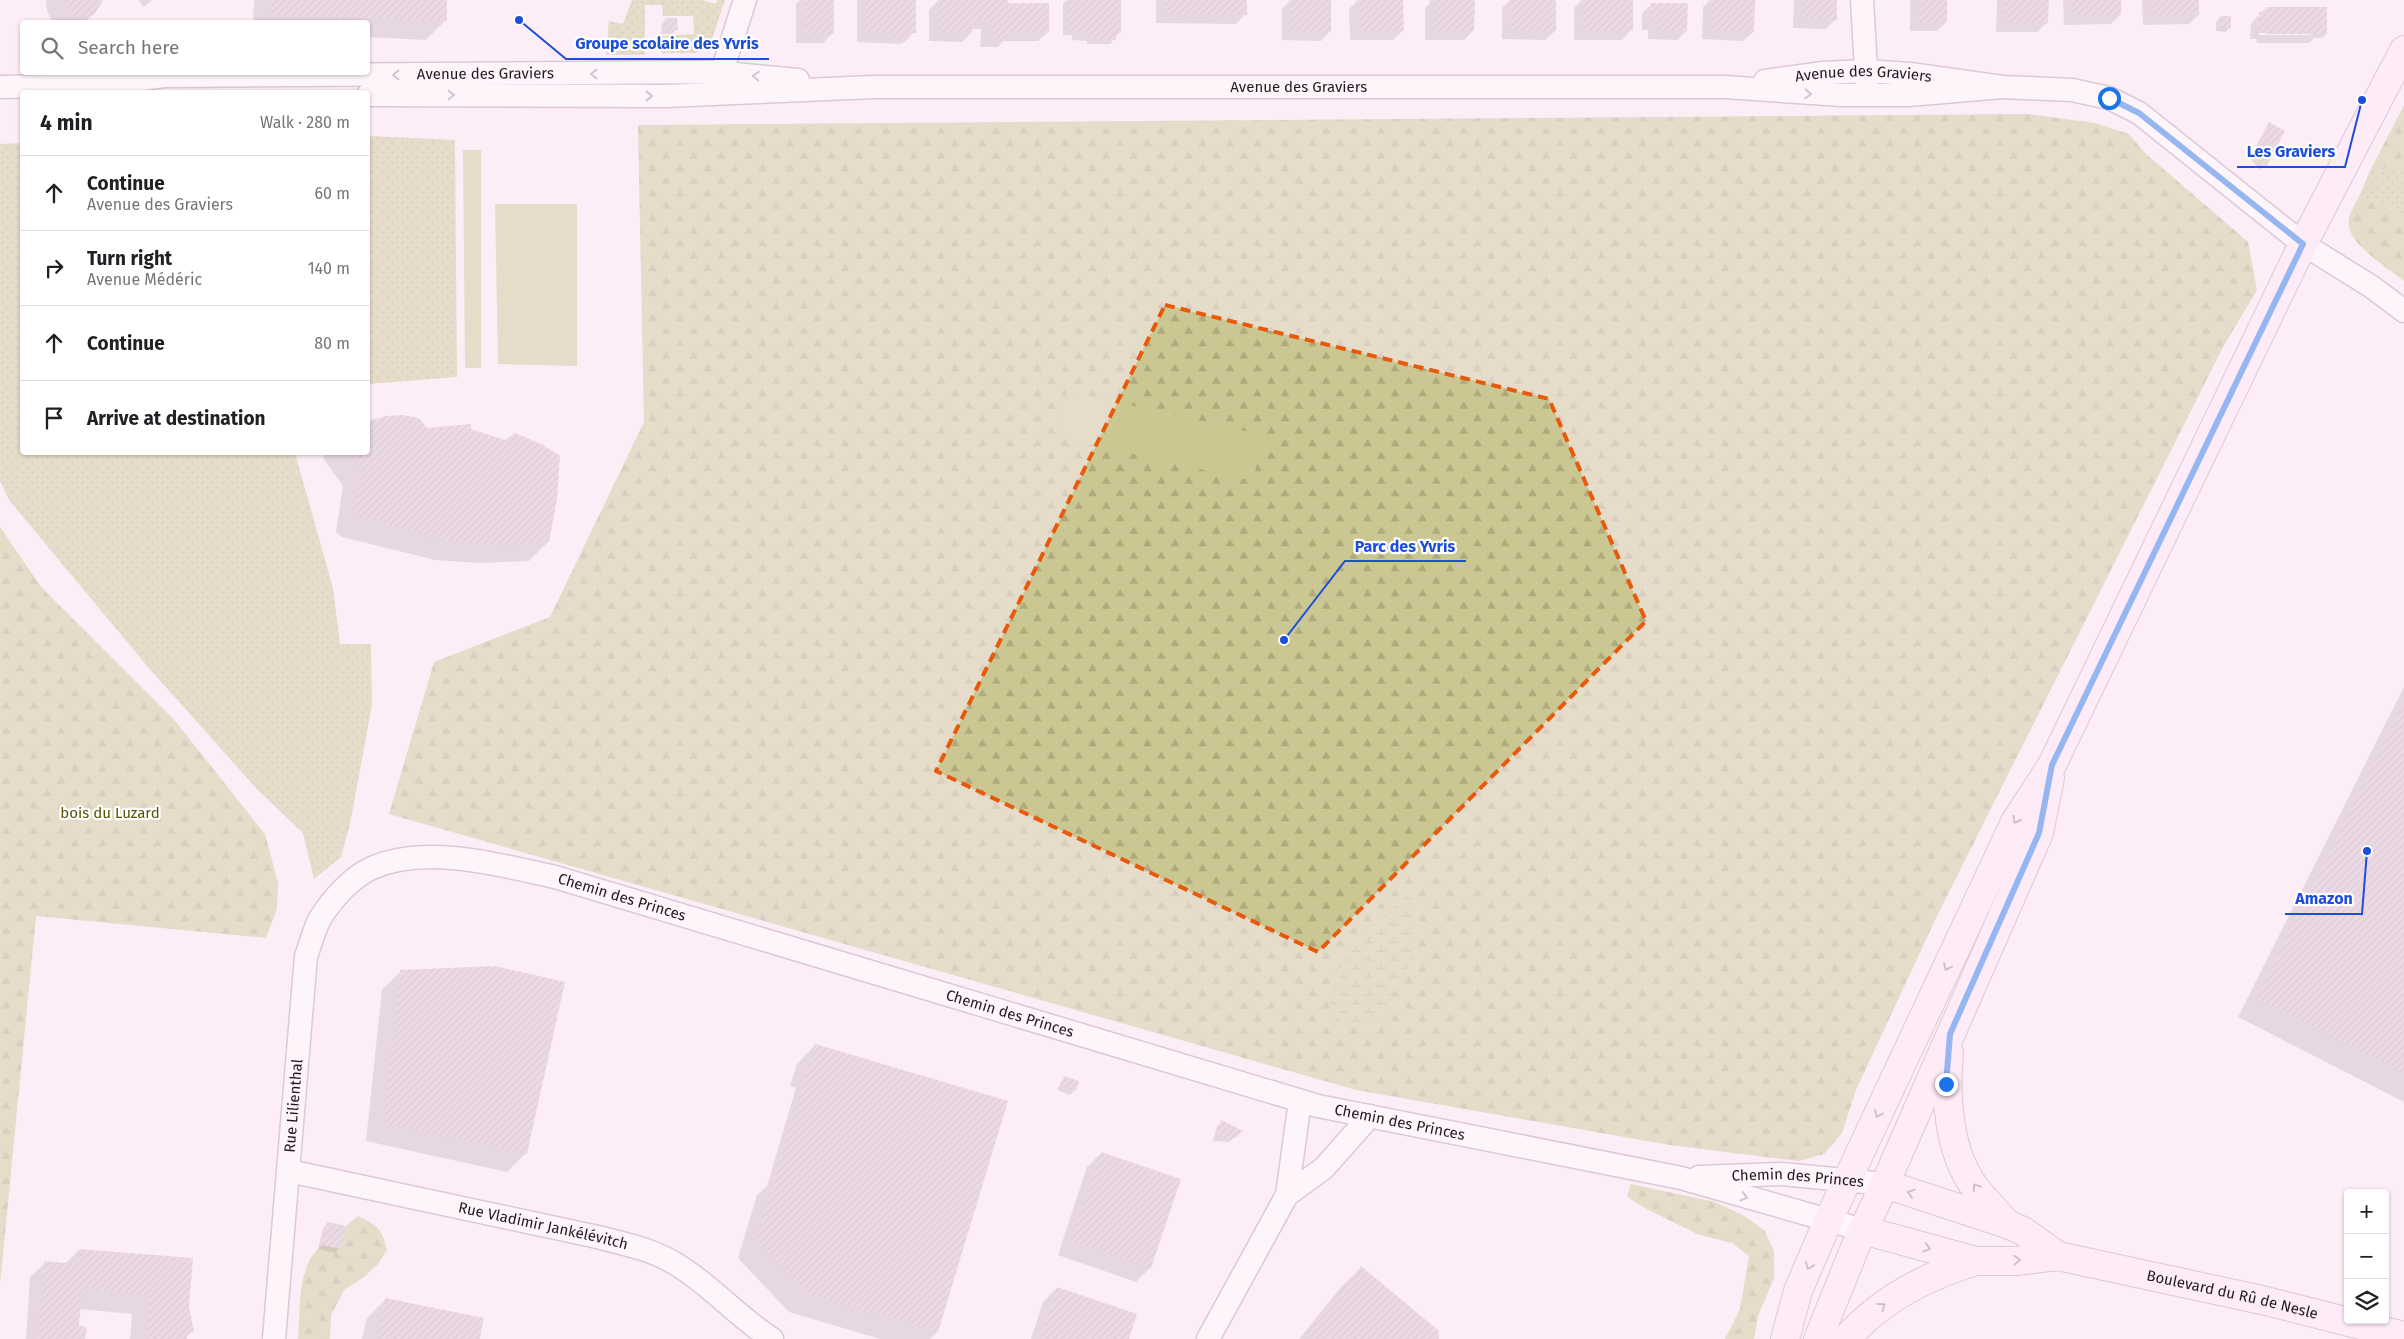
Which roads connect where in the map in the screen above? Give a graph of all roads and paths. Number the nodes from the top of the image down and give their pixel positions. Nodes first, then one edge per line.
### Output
1 (745, 0) edge
2 (1862, 0) edge
3 (2404, 50) edge
4 (1866, 71) junction
5 (722, 73) junction
6 (350, 75) edge
7 (370, 75) edge
8 (97, 85) junction
9 (0, 87) edge
10 (874, 87) junction
11 (1725, 87) junction
12 (2002, 87) junction
13 (127, 90) edge
14 (370, 95) edge
15 (714, 95) junction
16 (1868, 95) junction
17 (2303, 244) junction
18 (2404, 311) edge
19 (2052, 765) junction
20 (346, 886) joint
21 (1950, 1034) junction
22 (1300, 1101) junction
23 (1370, 1116) junction
24 (289, 1171) junction
25 (1681, 1178) junction
26 (1848, 1180) junction
27 (1885, 1184) junction
28 (1287, 1194) junction
29 (1828, 1221) junction
30 (2007, 1224) junction
31 (1863, 1230) junction
32 (2058, 1256) junction
33 (1976, 1261) junction
34 (2404, 1336) edge
35 (274, 1339) edge
36 (772, 1339) edge
37 (1208, 1339) edge
38 (1784, 1339) edge
39 (1818, 1339) edge
40 (1846, 1339) edge

1 - 5 street
2 - 4 street
3 - 17 main road
4 - 11 street, Avenue des Graviers
4 - 12 street, Avenue des Graviers
4 - 16 street
5 -> 7 street, Avenue des Graviers
10 -> 5 street, Avenue des Graviers
5 - 15 street
6 -> 8 street, Avenue des Graviers
8 - 9 street, Avenue des Graviers
8 - 13 street, Avenue des Graviers
10 - 11 street, Avenue des Graviers
10 - 15 street, Avenue des Graviers
11 -> 16 street, Avenue des Graviers
12 - 16 street, Avenue des Graviers
12 - 17 street, Avenue des Graviers
14 -> 15 street, Avenue des Graviers
17 - 18 street, Avenue des Graviers
17 - 19 main road
19 - 21 main road
19 -> 26 main road
20 - 22 street, Chemin des Princes
20 - 24 street, Rue Lilienthal
21 - 27 main road
30 -> 21 main road
22 - 23 street, Chemin des Princes
22 - 28 street
23 - 25 street, Chemin des Princes
23 - 28 street
24 - 35 street, Rue Lilienthal
24 - 36 street, Rue Vladimir Jankélévitch
25 - 26 street, Chemin des Princes
25 -> 29 street, Chemin des Princes
26 - 27 street, Chemin des Princes
26 - 29 main road
30 -> 27 main road
27 - 31 main road
28 - 37 street
29 - 31 street, Chemin des Princes
29 -> 38 main road
30 - 32 main road
31 -> 33 main road
31 - 39 main road
33 -> 32 main road
32 - 34 main road, Boulevard du Rû de Nesle
40 -> 33 main road

